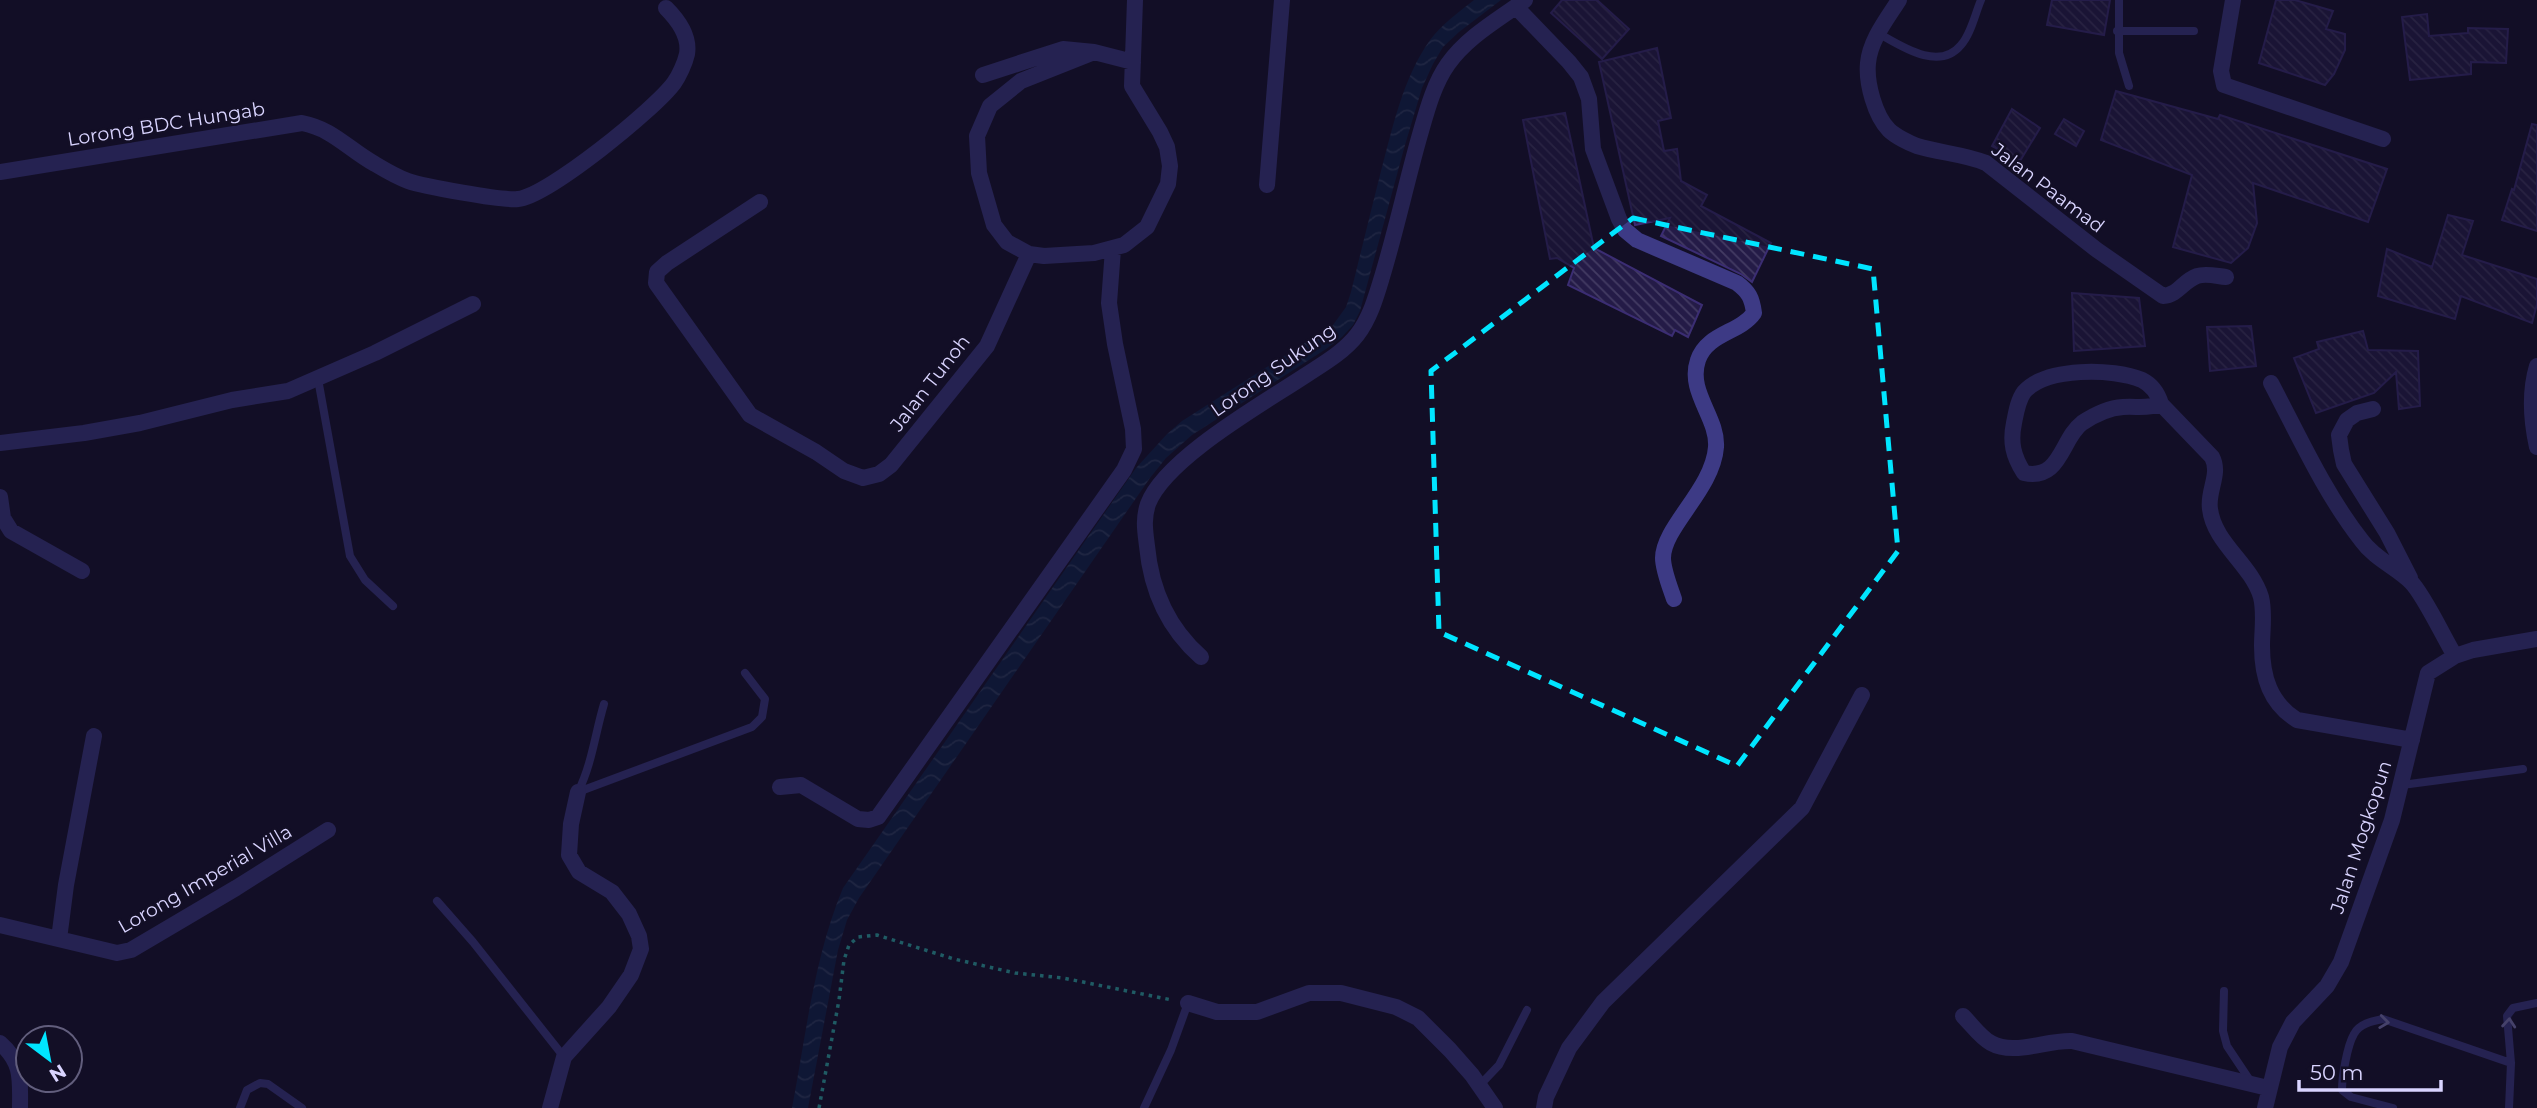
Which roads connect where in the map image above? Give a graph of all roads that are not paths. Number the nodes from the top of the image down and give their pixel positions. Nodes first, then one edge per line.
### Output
1 (1135, 0) edge
2 (1282, 0) edge
3 (1899, 0) edge
4 (1980, 0) edge
5 (2119, 0) edge
6 (2232, 0) edge
7 (1521, 4) edge
8 (666, 8) dead end
9 (2117, 31) junction
10 (2194, 31) dead end
11 (1878, 33) junction
12 (1094, 52) junction
13 (1133, 62) junction
14 (983, 75) dead end
15 (2129, 86) dead end
16 (2383, 139) dead end
17 (0, 172) edge
18 (1267, 184) dead end
19 (760, 202) dead end
20 (1113, 249) junction
21 (1029, 254) junction
22 (2225, 277) dead end
23 (473, 304) dead end
24 (2537, 366) edge
25 (318, 379) junction
26 (2272, 383) dead end
27 (2161, 404) junction
28 (2373, 409) dead end
29 (0, 443) edge
30 (2537, 447) edge
31 (0, 497) edge
32 (82, 571) dead end
33 (2413, 583) junction
34 (1674, 599) dead end
35 (393, 606) dead end
36 (2537, 639) edge
37 (2455, 656) junction
38 (1201, 657) dead end
39 (744, 673) dead end
40 (1862, 695) dead end
41 (604, 704) dead end
42 (94, 736) dead end
43 (2412, 740) junction
44 (2523, 769) dead end
45 (2402, 785) junction
46 (779, 787) dead end
47 (578, 792) junction
48 (328, 830) dead end
49 (437, 901) dead end
50 (0, 925) edge
51 (59, 939) junction
52 (2224, 991) dead end
53 (1188, 1003) joint
54 (2537, 1003) edge
55 (1527, 1010) dead end
56 (1963, 1016) dead end
57 (0, 1043) edge
58 (564, 1057) junction
59 (2511, 1063) junction
60 (2252, 1084) junction
61 (1479, 1086) junction
62 (2268, 1088) junction
63 (297, 1107) edge
64 (20, 1108) edge
65 (240, 1108) edge
66 (550, 1108) edge
67 (1144, 1108) edge
68 (1495, 1108) edge
69 (1544, 1108) edge
70 (2265, 1108) edge
71 (2393, 1108) edge
72 (2509, 1108) edge

1 - 13 street
2 - 18 street
3 - 11 street, Jalan Paamad
4 - 11 lane
5 - 9 lane
6 - 16 street
7 - 34 street
7 - 38 street, Lorong Sukung
8 - 17 street, Lorong BDC Hungab
9 - 10 lane
9 - 15 lane
11 - 22 street, Jalan Paamad
12 - 13 street
12 - 14 street
12 - 21 street
13 - 20 street
19 - 21 street, Jalan Tunoh
20 - 21 street
20 - 46 street
23 - 25 street
24 - 30 street
25 - 29 street
25 - 35 lane
26 - 33 street
27 - 27 street
27 - 43 street
28 - 33 street
31 - 32 street
33 - 37 street
36 - 37 street, Jalan Mogkopun
37 - 43 street, Jalan Mogkopun
39 - 47 lane
40 - 69 street
41 - 47 lane
42 - 51 street
43 - 45 street, Jalan Mogkopun
44 - 45 lane
45 - 62 street, Jalan Mogkopun
47 - 58 street
48 - 51 street, Lorong Imperial Villa
49 - 58 lane
50 - 51 street, Lorong Imperial Villa
52 - 60 lane
53 - 61 street
53 - 67 lane
59 -> 54 lane
55 - 61 lane
56 - 60 street
57 - 64 street
58 - 66 street
71 -> 59 lane
59 - 72 lane
60 - 62 street
61 - 68 street
62 - 70 street, Jalan Mogkopun
63 - 65 lane

